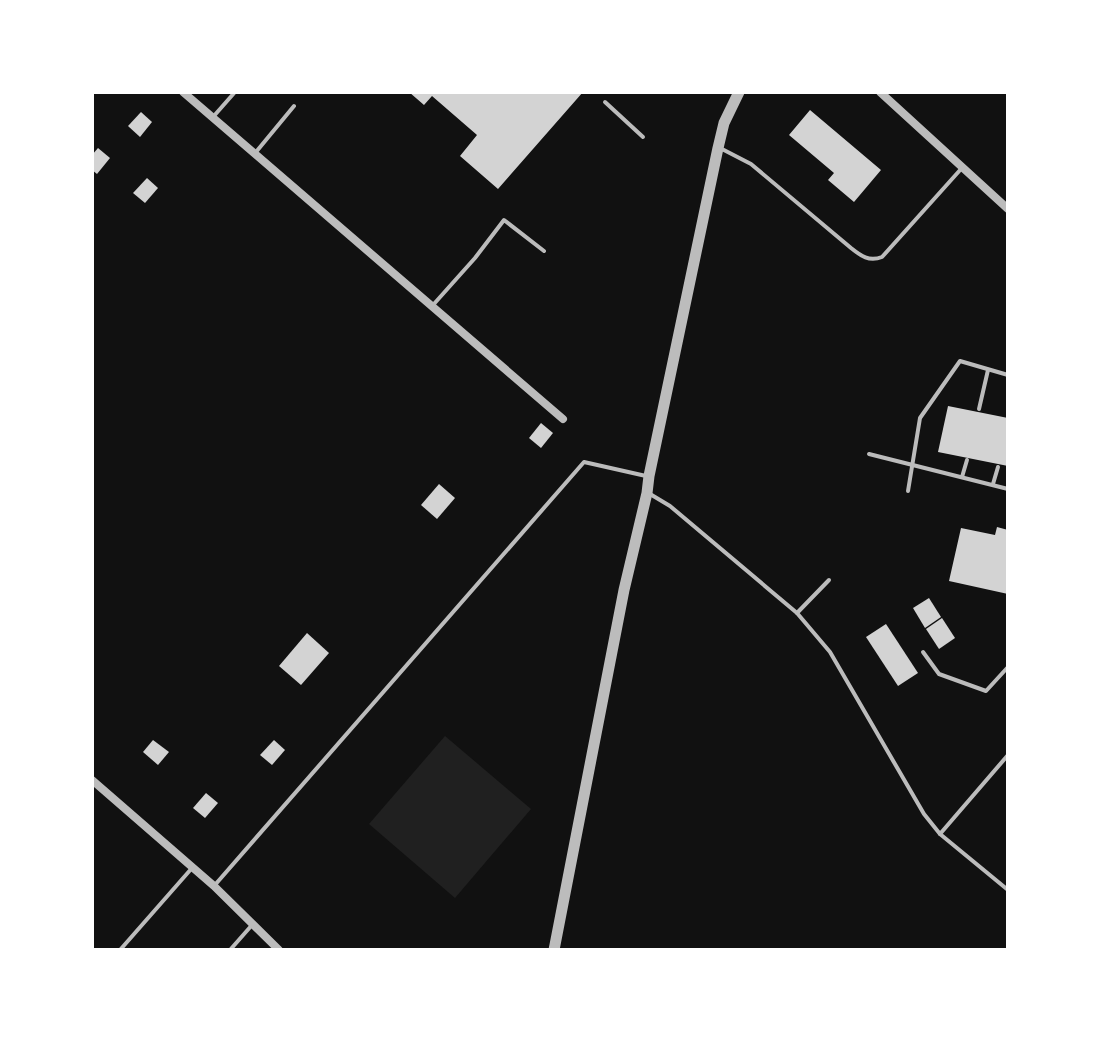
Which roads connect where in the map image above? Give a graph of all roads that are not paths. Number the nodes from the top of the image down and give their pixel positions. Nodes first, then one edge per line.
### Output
1 (183, 92) edge
2 (235, 92) edge
3 (739, 92) edge
4 (880, 92) edge
5 (605, 102) dead end
6 (294, 106) dead end
7 (212, 118) junction
8 (643, 137) dead end
9 (718, 148) junction
10 (254, 154) junction
11 (963, 167) junction
12 (1008, 209) edge
13 (544, 251) dead end
14 (431, 306) junction
15 (988, 370) junction
16 (1008, 375) edge
17 (979, 409) dead end
18 (563, 419) dead end
19 (869, 454) dead end
20 (967, 460) dead end
21 (912, 464) junction
22 (998, 467) dead end
23 (649, 476) junction
24 (962, 477) junction
25 (993, 485) junction
26 (1008, 489) edge
27 (908, 491) dead end
28 (647, 493) junction
29 (829, 580) dead end
30 (797, 613) junction
31 (923, 652) dead end
32 (1008, 667) edge
33 (1008, 755) edge
34 (92, 780) edge
35 (940, 834) junction
36 (192, 868) junction
37 (214, 886) junction
38 (1008, 890) edge
39 (252, 925) junction
40 (120, 950) edge
41 (230, 950) edge
42 (279, 950) edge
43 (554, 950) edge

1 - 7 street
2 - 7 lane
3 - 9 street
4 - 11 street
5 - 8 lane
6 - 10 lane
7 - 10 street
9 - 11 lane
9 - 23 street
10 - 14 street
11 - 12 street
13 - 14 lane
14 - 18 street
15 - 16 lane
15 - 17 lane
15 - 21 lane
19 - 21 lane
20 - 24 lane
21 - 24 lane
21 - 27 lane
22 - 25 lane
23 - 28 street
23 - 37 lane
24 - 25 lane
25 - 26 lane
28 - 30 lane
28 - 43 street
29 - 30 lane
30 - 35 lane
31 - 32 lane
33 - 35 lane
34 - 36 street
35 - 38 lane
36 - 37 street
36 - 40 lane
37 - 39 street
39 - 41 lane
39 - 42 street

